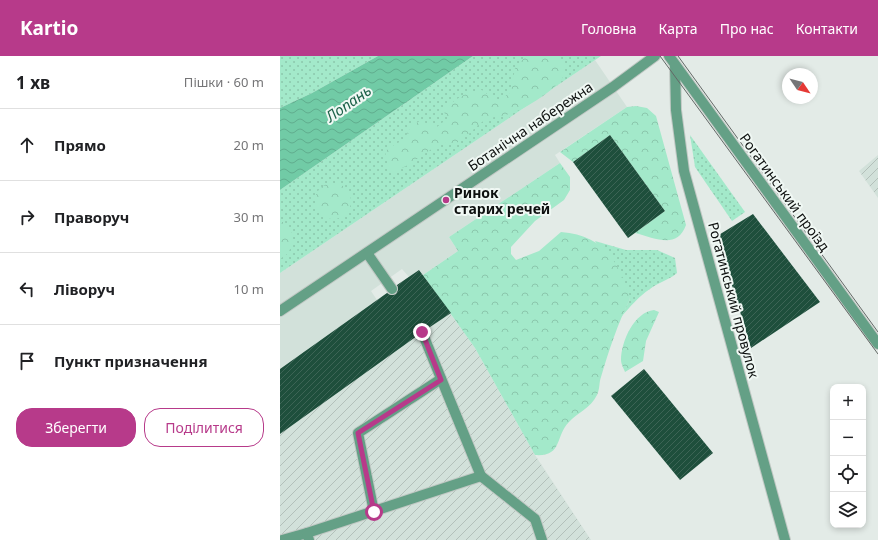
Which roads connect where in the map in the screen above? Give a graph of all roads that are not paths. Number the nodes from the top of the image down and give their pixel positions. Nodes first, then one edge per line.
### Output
1 (655, 56) edge
2 (669, 56) edge
3 (675, 65) junction
4 (367, 253) junction
5 (392, 289) dead end
6 (280, 312) edge
7 (422, 332) dead end
8 (878, 344) edge
9 (441, 380) junction
10 (481, 476) junction
11 (374, 512) junction
12 (308, 537) edge
13 (282, 540) edge
14 (542, 540) edge
15 (785, 540) edge

1 - 4 street, Ботанічна набережна
2 - 3 street, Рогатинський проїзд
3 - 8 street, Рогатинський проїзд
3 - 15 street, Рогатинський провулок
4 - 5 street
4 - 6 street, Ботанічна набережна
7 - 9 street
9 - 10 street
9 - 11 street
10 - 11 street
10 - 14 street
11 - 12 street
12 - 13 street

